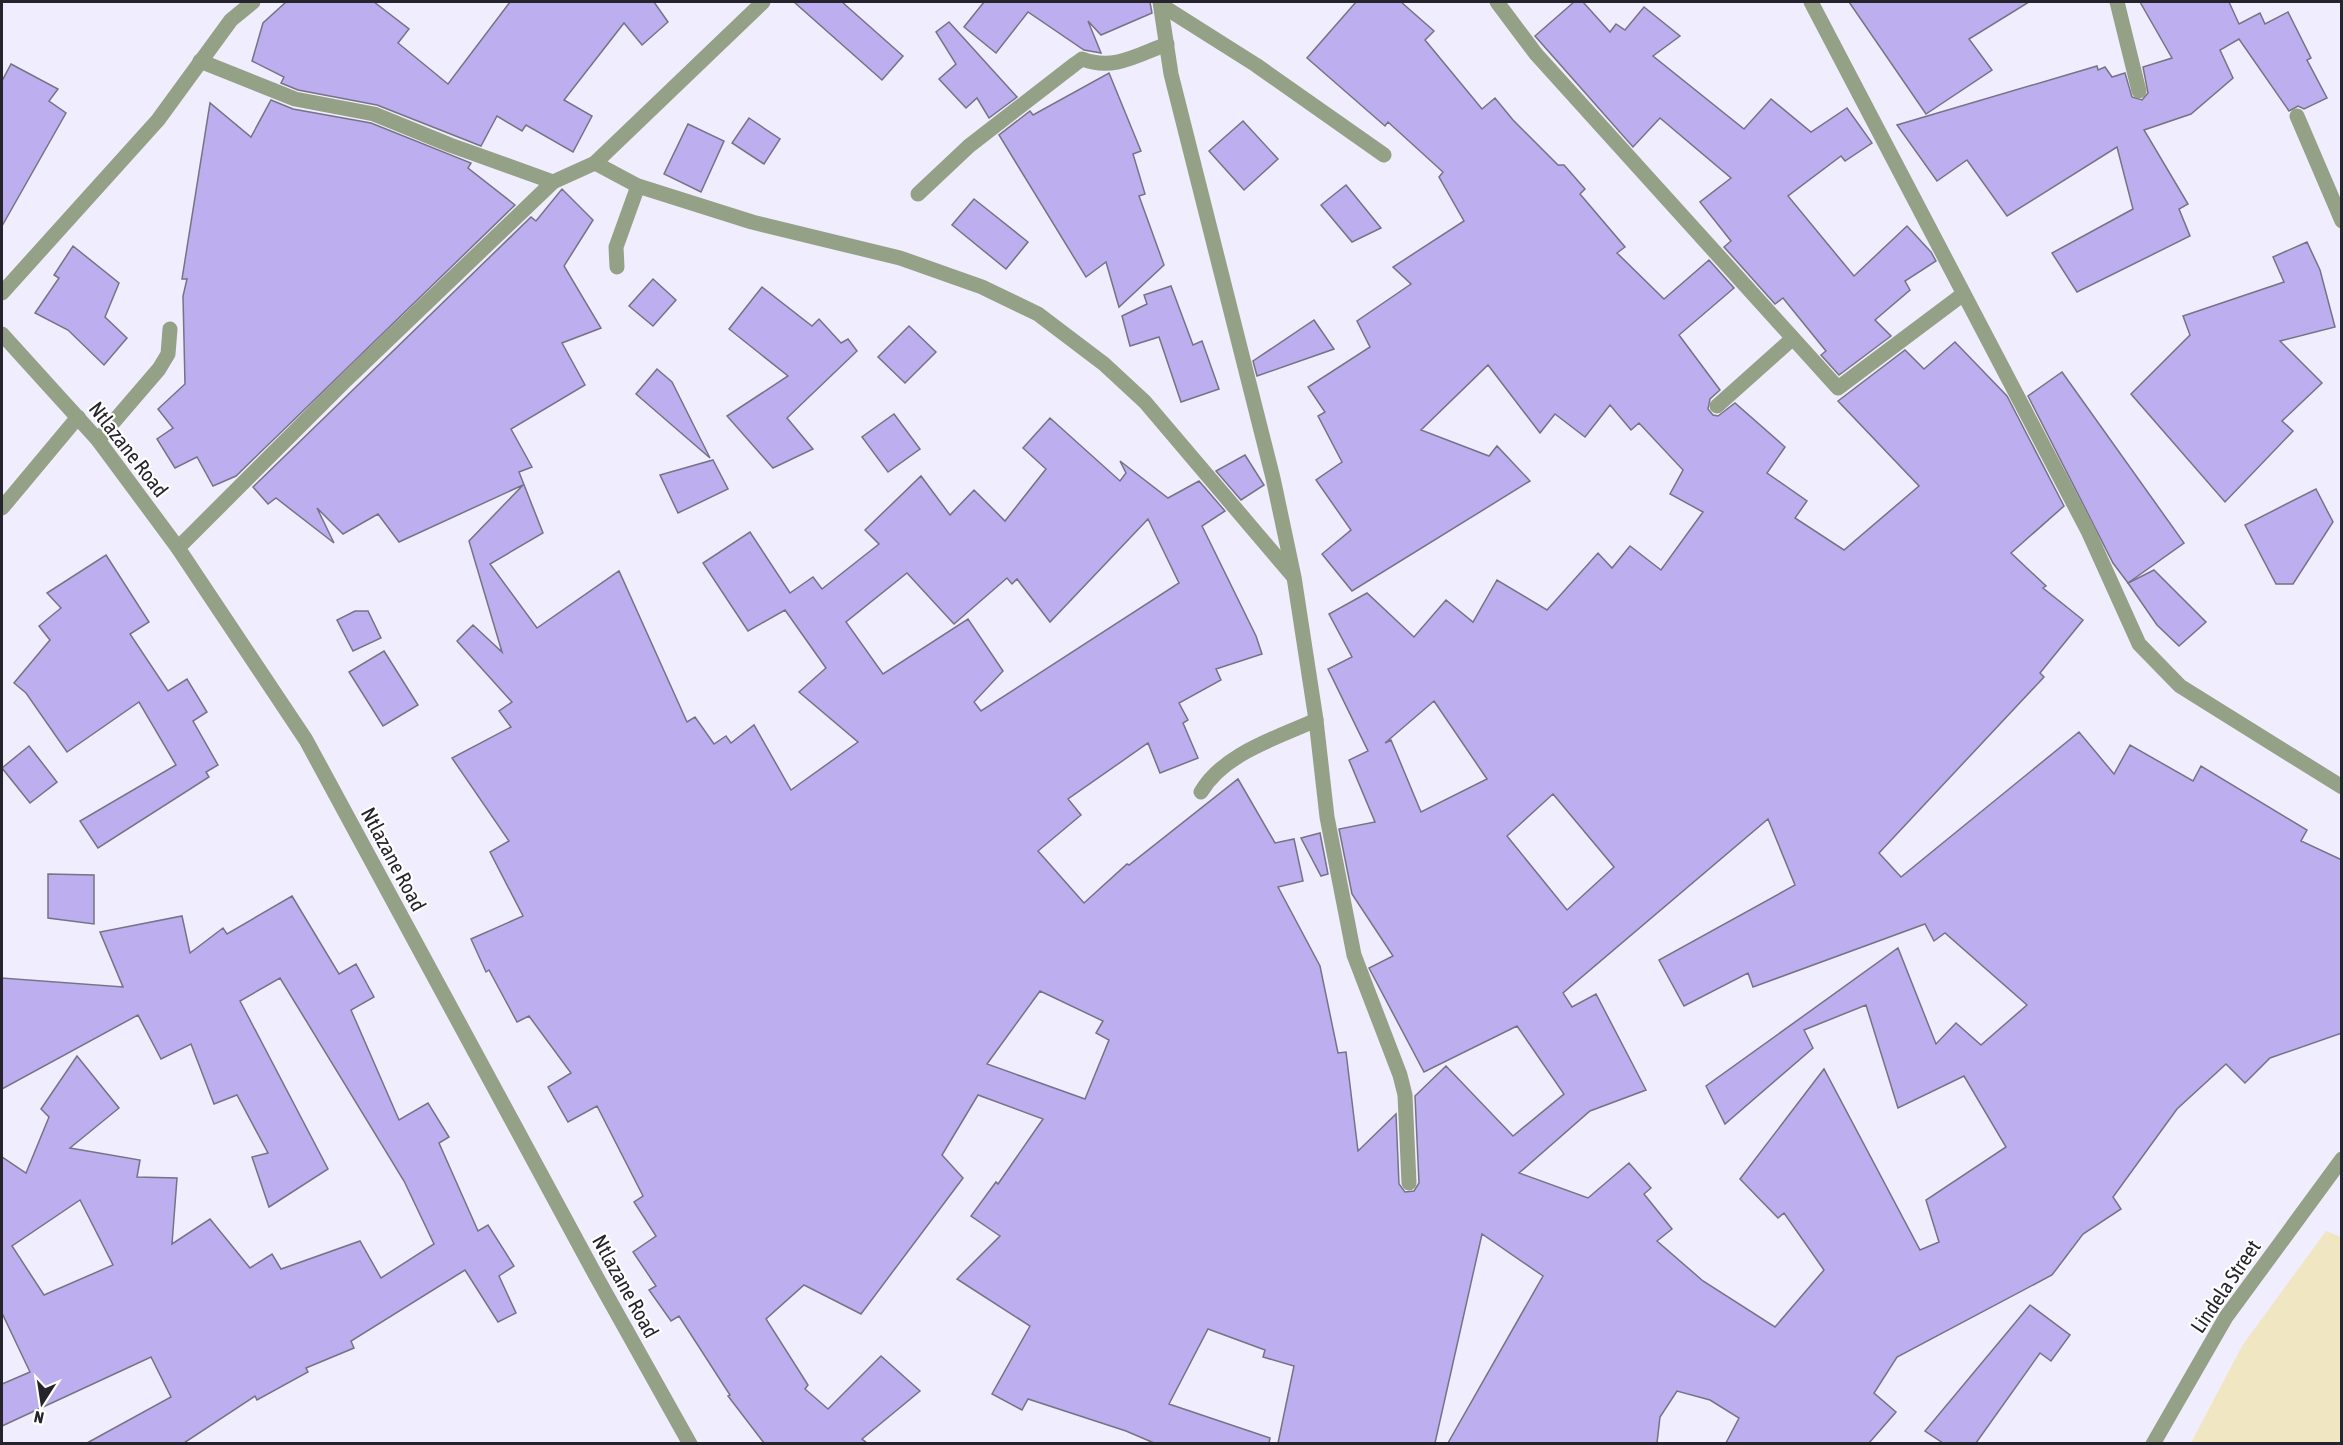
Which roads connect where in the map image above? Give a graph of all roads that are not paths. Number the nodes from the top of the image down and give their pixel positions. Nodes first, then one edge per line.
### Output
1 (253, 2) edge
2 (763, 2) edge
3 (1497, 2) edge
4 (1811, 2) edge
5 (2117, 2) edge
6 (1160, 3) edge
7 (1167, 44) junction
8 (200, 61) junction
9 (2139, 91) dead end
10 (2297, 116) dead end
11 (1384, 155) dead end
12 (595, 163) junction
13 (553, 182) junction
14 (638, 186) junction
15 (918, 194) dead end
16 (2342, 221) edge
17 (617, 267) dead end
18 (2, 293) edge
19 (1962, 295) junction
20 (170, 329) dead end
21 (2, 334) edge
22 (1792, 339) junction
23 (1717, 406) dead end
24 (78, 417) junction
25 (98, 440) junction
26 (2, 508) edge
27 (178, 548) junction
28 (1294, 577) junction
29 (1316, 720) junction
30 (2342, 787) edge
31 (1201, 792) dead end
32 (2342, 1159) edge
33 (1409, 1183) dead end
34 (690, 1443) edge
35 (2153, 1443) edge

1 - 8 street
2 - 12 street
3 - 22 street
4 - 19 street
5 - 9 street
6 - 7 street
6 - 11 street
7 - 15 street
7 - 28 street
8 - 13 street
8 - 18 street
10 - 16 street
12 - 13 street
12 - 14 street
13 - 27 street
14 - 17 street
14 - 28 street
19 - 22 street
19 - 30 street
20 - 25 street
21 - 24 street, Ntlazane Road
22 - 23 street
24 - 25 street, Ntlazane Road
24 - 26 street
25 - 27 street, Ntlazane Road
27 - 34 street, Ntlazane Road
28 - 29 street
29 - 31 street
29 - 33 street
32 - 35 street, Lindela Street

